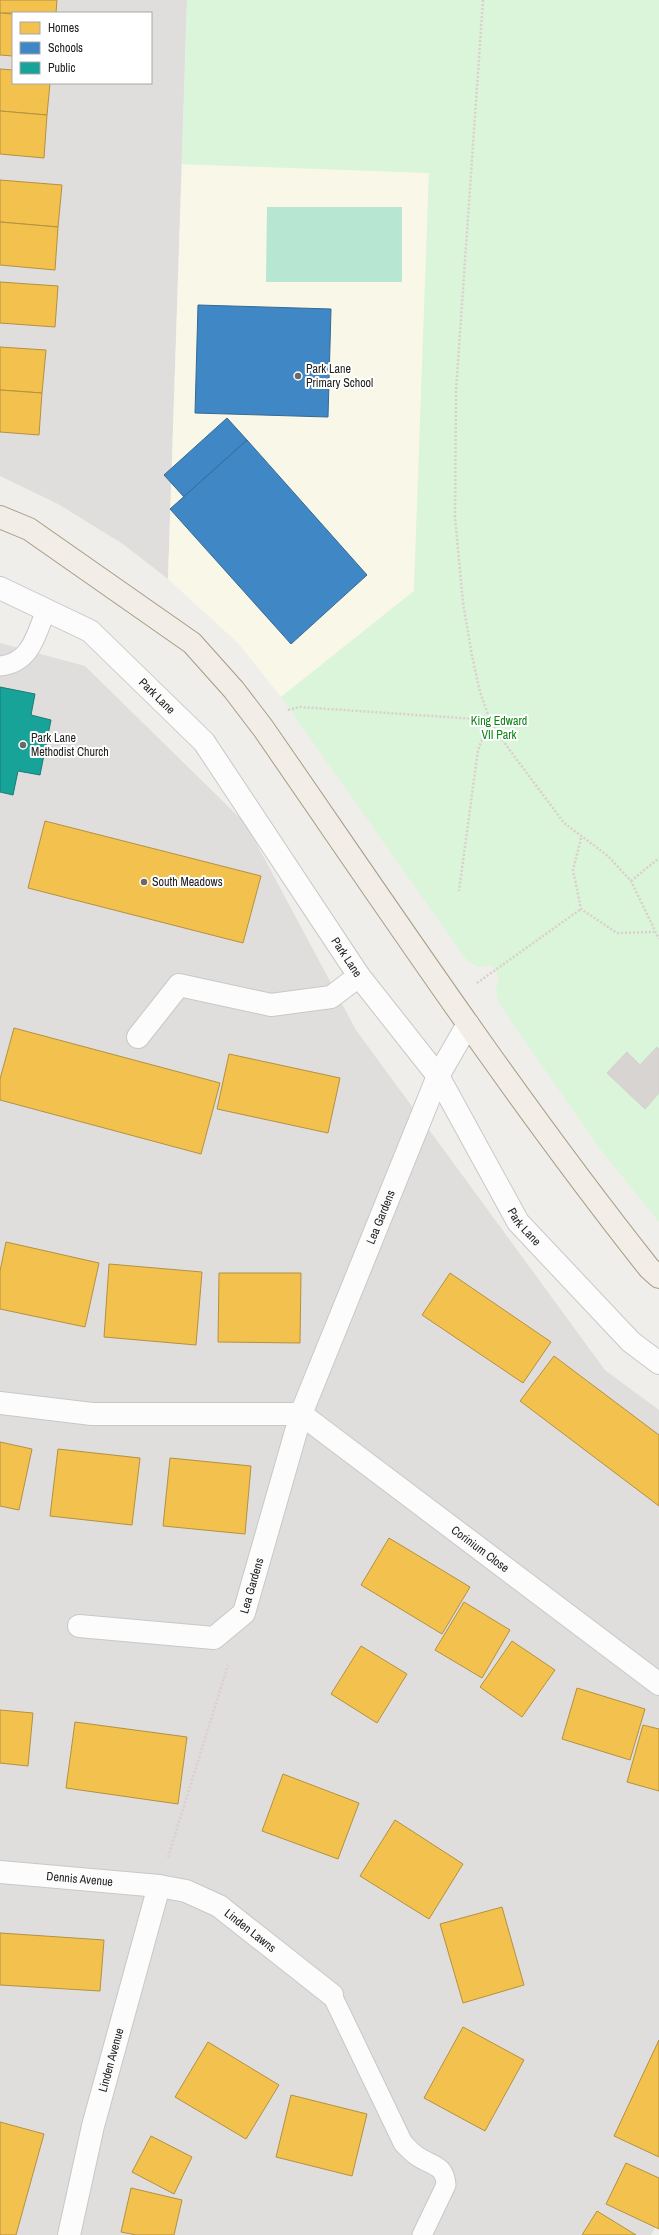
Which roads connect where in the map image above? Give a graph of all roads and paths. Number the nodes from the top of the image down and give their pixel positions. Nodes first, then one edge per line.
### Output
1 (483, 0) edge
2 (0, 517) edge
3 (0, 588) edge
4 (46, 610) junction
5 (0, 666) edge
6 (490, 720) junction
7 (263, 728) junction
8 (581, 838) junction
9 (659, 858) edge
10 (631, 881) junction
11 (459, 892) dead end
12 (581, 909) junction
13 (654, 932) junction
14 (659, 939) edge
15 (360, 976) junction
16 (452, 1001) junction
17 (468, 1024) junction
18 (138, 1037) dead end
19 (438, 1076) junction
20 (659, 1277) edge
21 (659, 1364) edge
22 (0, 1403) edge
23 (301, 1414) junction
24 (79, 1626) dead end
25 (230, 1658) dead end
26 (659, 1684) edge
27 (0, 1872) edge
28 (159, 1886) junction
29 (332, 1995) joint
30 (69, 2235) edge
31 (422, 2235) edge

1 - 6 path
2 - 7 main road
3 - 4 street, Park Lane
4 - 5 lane
4 - 15 street, Park Lane
6 - 7 path
6 - 8 path
6 - 11 path
7 - 16 main road
8 - 10 path
8 - 12 path
9 - 10 path
10 - 13 path
12 - 13 path
12 - 16 path
13 - 14 path
15 - 18 street
15 - 19 street, Park Lane
16 - 17 main road
17 - 19 street, Lea Gardens
17 - 20 main road
19 - 21 street, Park Lane
19 - 23 street, Lea Gardens
22 - 23 street
23 - 24 street, Lea Gardens
23 - 26 street, Corinium Close
25 - 28 path
27 - 28 street, Dennis Avenue
28 - 29 street, Linden Lawns
28 - 30 street, Linden Avenue
29 - 31 lane

